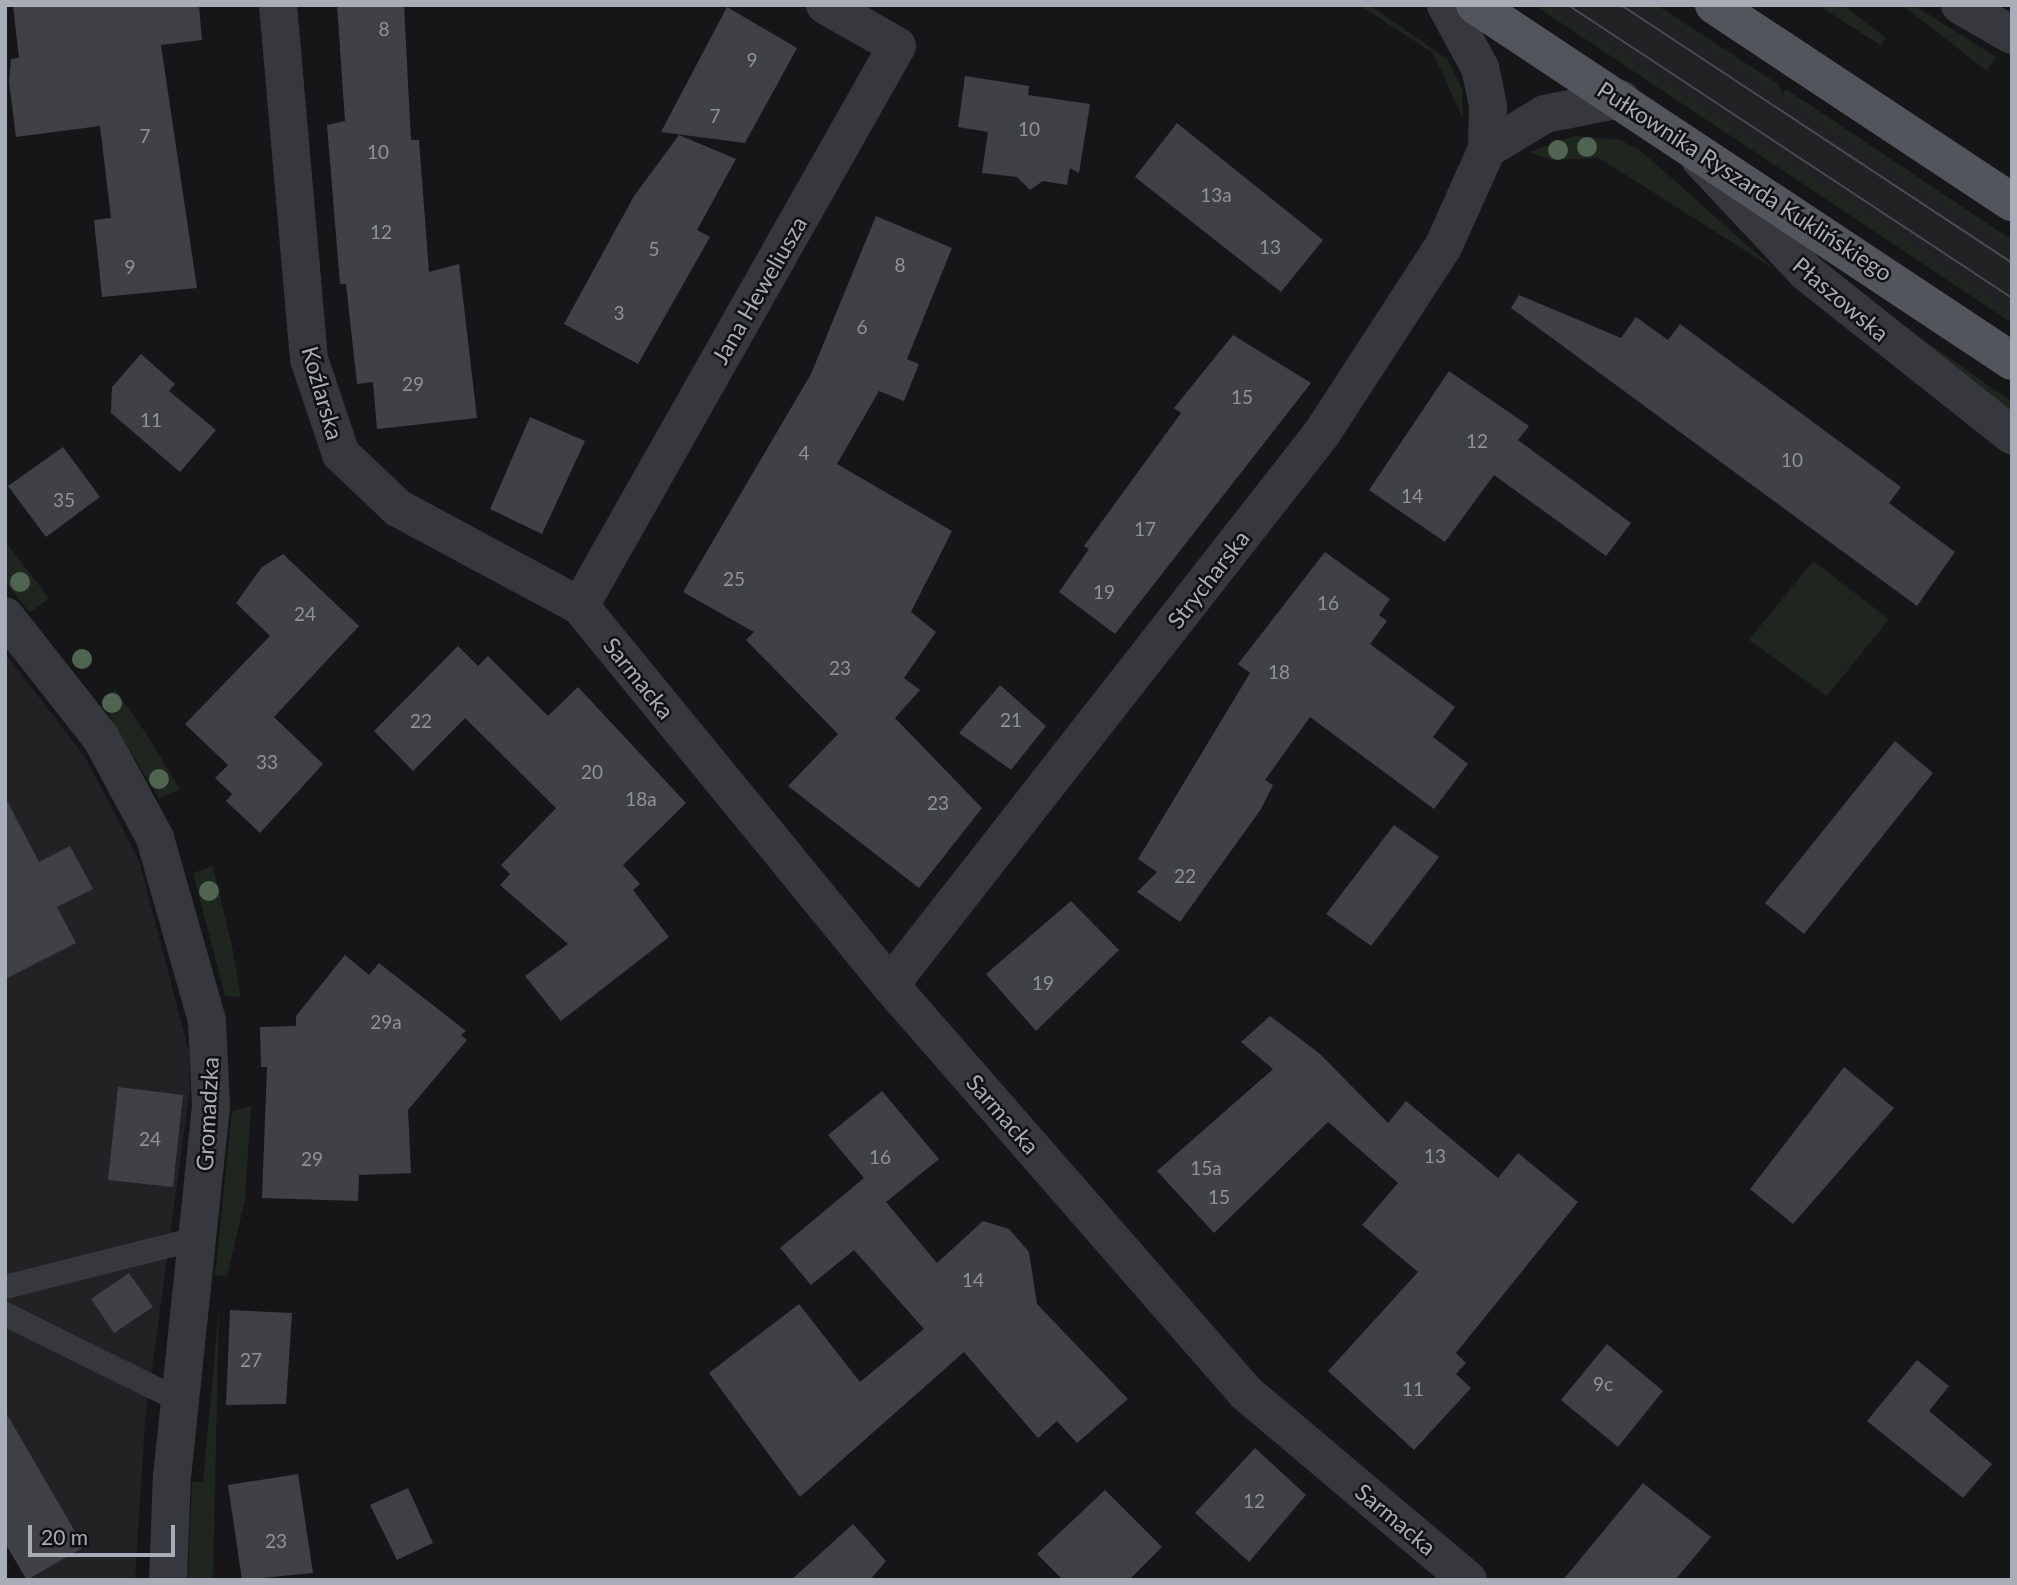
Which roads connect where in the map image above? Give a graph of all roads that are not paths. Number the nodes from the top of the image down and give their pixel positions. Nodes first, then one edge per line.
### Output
1 (278, 5) edge
2 (825, 5) edge
3 (1446, 5) edge
4 (1475, 5) edge
5 (1714, 5) edge
6 (1960, 5) edge
7 (2012, 35) edge
8 (1621, 99) junction
9 (1688, 144) junction
10 (1487, 149) junction
11 (2012, 202) edge
12 (2012, 361) edge
13 (2012, 435) edge
14 (580, 606) junction
15 (5, 617) edge
16 (890, 985) junction
17 (197, 1239) junction
18 (5, 1287) edge
19 (5, 1314) edge
20 (180, 1400) junction
21 (168, 1580) edge
22 (1468, 1580) edge

1 - 14 street, Koźlarska
2 - 14 street, Jana Heweliusza
3 - 10 street
4 - 8 main road, Pułkownika Ryszarda Kuklińskiego
5 - 11 main road
6 - 7 street
8 - 9 main road, Pułkownika Ryszarda Kuklińskiego
8 - 10 street
9 - 12 main road, Pułkownika Ryszarda Kuklińskiego
9 - 13 street, Płaszowska
10 - 16 street, Strycharska
14 - 16 street, Sarmacka
15 - 17 street, Gromadzka
16 - 22 street, Sarmacka
17 - 18 lane
17 - 20 street, Gromadzka
19 - 20 lane
20 - 21 street, Gromadzka

